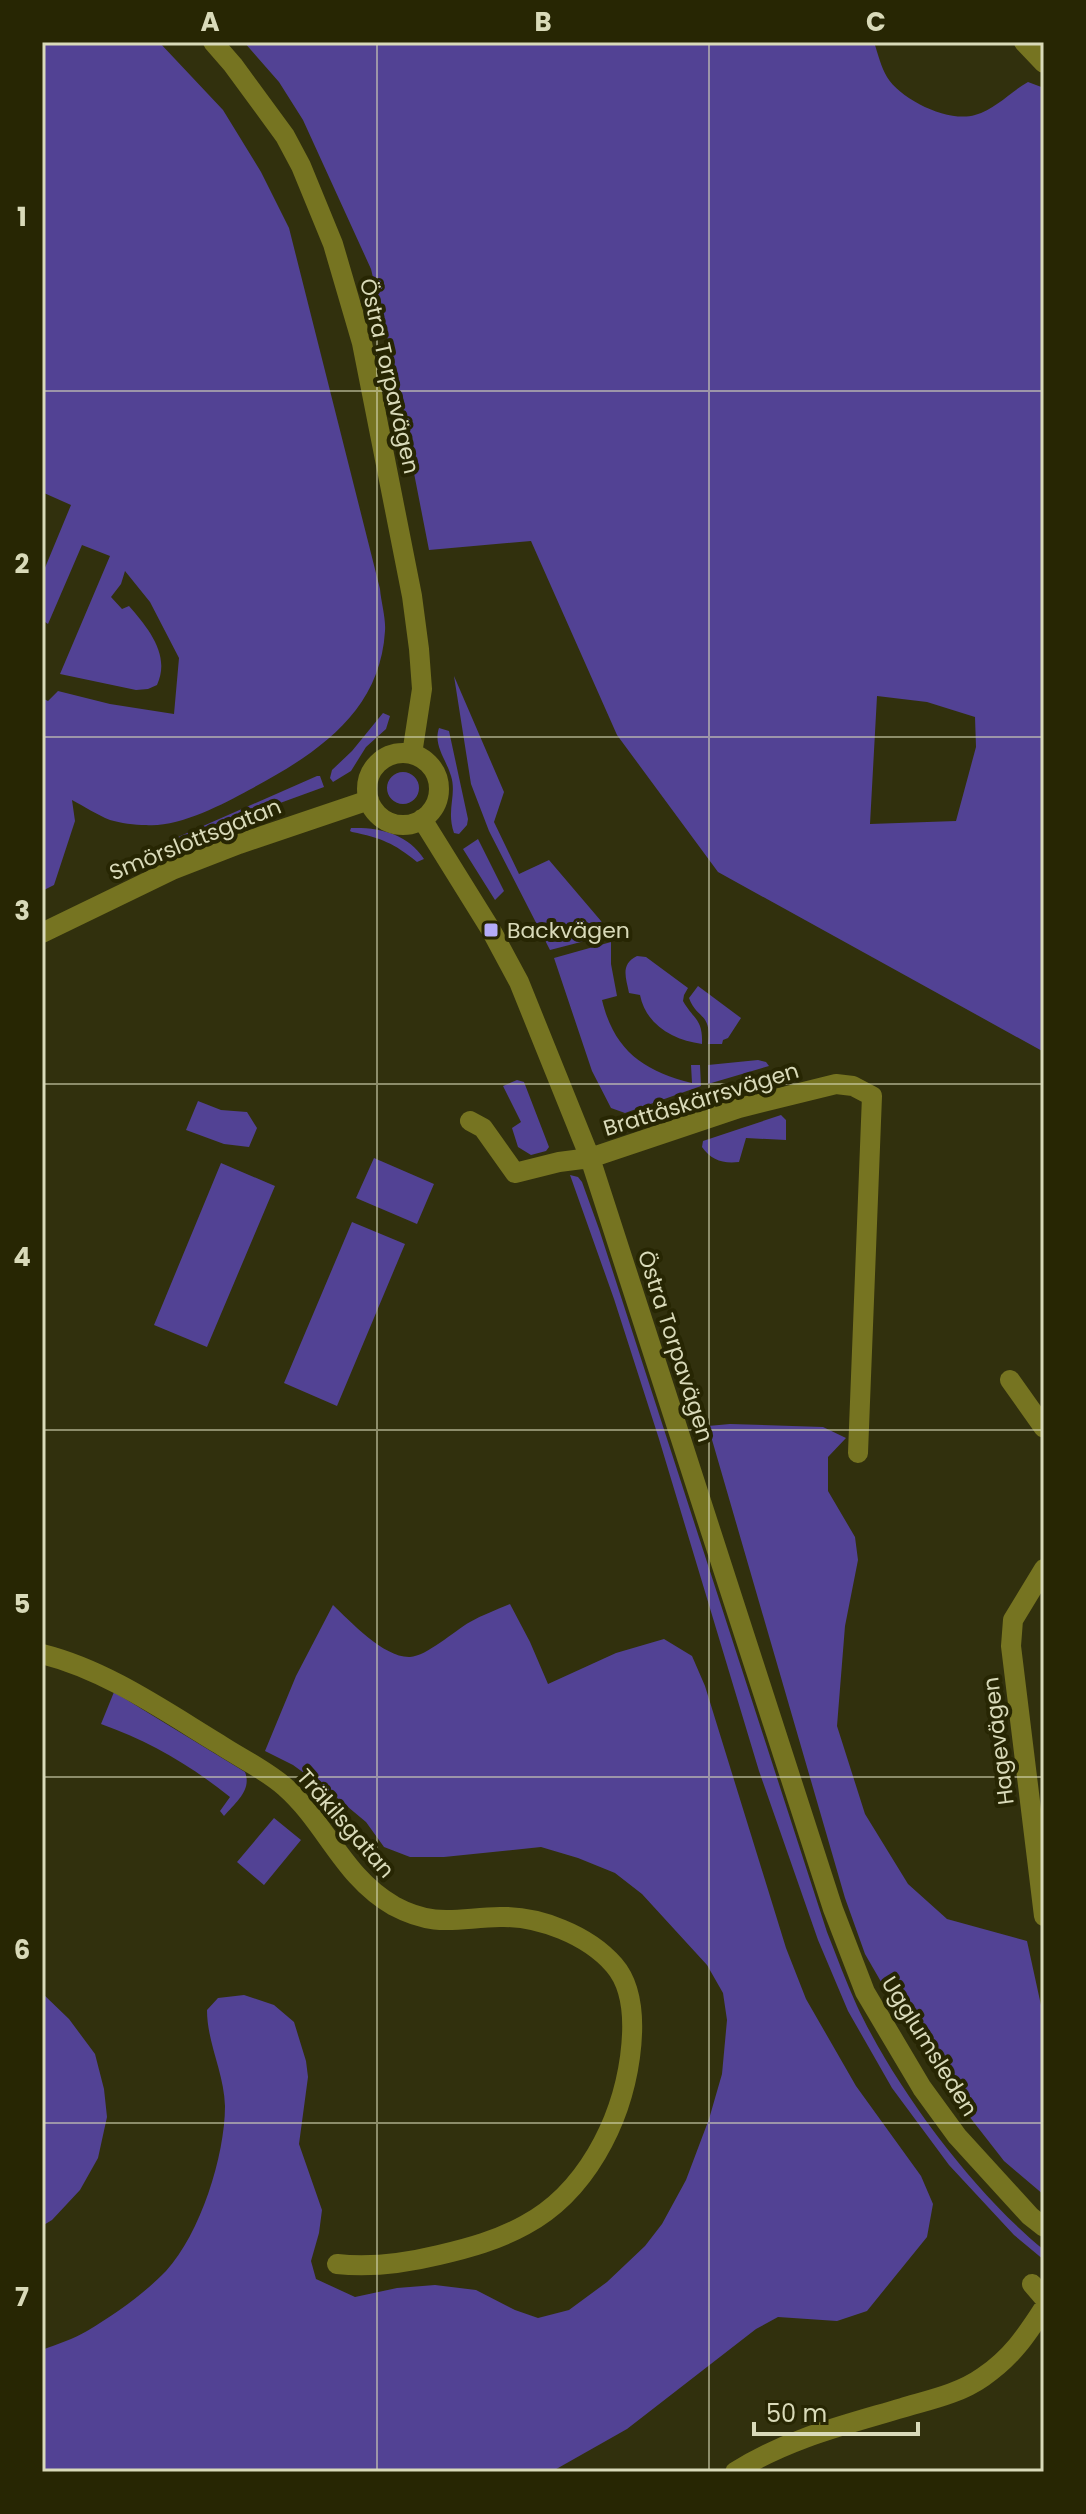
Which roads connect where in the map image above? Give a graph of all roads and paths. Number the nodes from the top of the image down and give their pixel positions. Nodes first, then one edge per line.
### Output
1 (213, 42) edge
2 (1024, 42) edge
3 (1044, 63) edge
4 (412, 754) junction
5 (369, 800) junction
6 (422, 819) junction
7 (42, 933) edge
8 (470, 1121) dead end
9 (590, 1158) junction
10 (1010, 1380) dead end
11 (1044, 1428) edge
12 (858, 1453) dead end
13 (1044, 1569) edge
14 (42, 1654) edge
15 (1023, 1746) junction
16 (1044, 1750) edge
17 (833, 1909) joint
18 (1044, 1916) edge
19 (1044, 2227) edge
20 (337, 2264) dead end
21 (1044, 2308) edge
22 (735, 2472) edge

1 - 4 street, Östra Torpavägen
2 - 3 street
4 - 5 street
4 - 6 street
5 - 6 street
5 - 7 street, Smörslottsgatan
6 - 9 street, Östra Torpavägen
8 - 9 street
9 - 12 street, Brattåskärrsvägen
9 - 17 street, Östra Torpavägen
10 - 11 street
13 - 15 street, Hagevägen
14 - 20 street, Träkilsgatan
15 - 16 street
15 - 18 street, Hagevägen
17 - 19 street, Ugglumsleden
21 - 22 street

